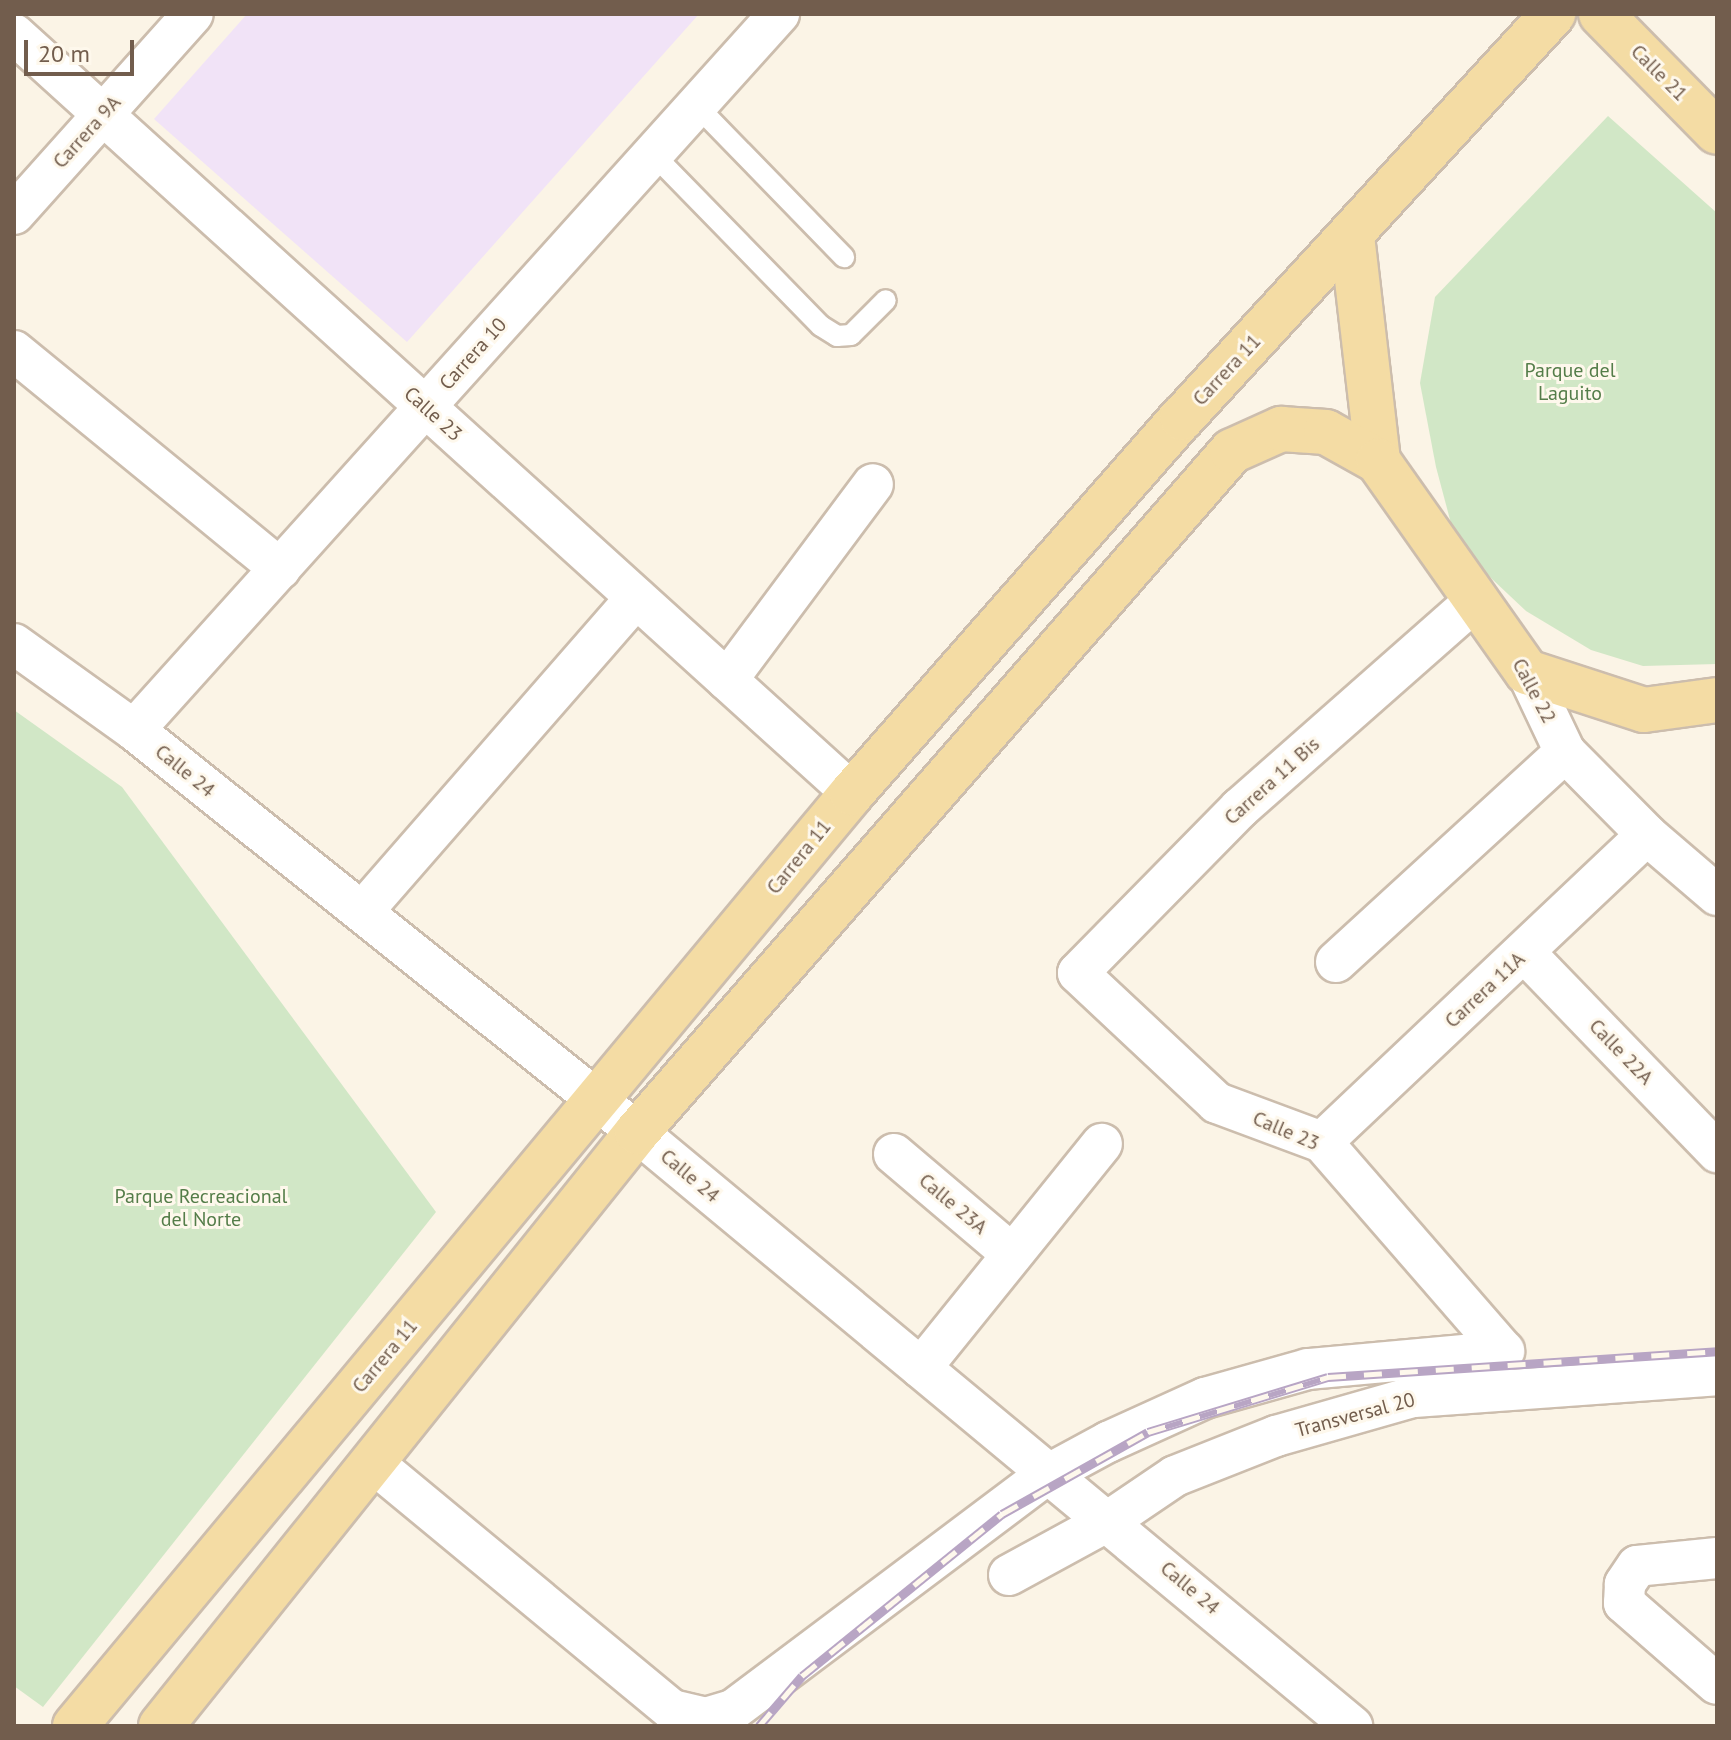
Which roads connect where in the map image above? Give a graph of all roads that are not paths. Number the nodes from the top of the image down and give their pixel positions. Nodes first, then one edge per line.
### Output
1 (193, 14) edge
2 (779, 14) edge
3 (1553, 14) edge
4 (1601, 14) edge
5 (14, 34) edge
6 (697, 106) junction
7 (103, 115) junction
8 (1717, 132) edge
9 (653, 154) junction
10 (14, 214) edge
11 (1352, 236) junction
12 (844, 257) dead end
13 (886, 300) dead end
14 (14, 351) edge
15 (425, 407) junction
16 (1378, 461) junction
17 (873, 484) dead end
18 (280, 569) junction
19 (636, 598) junction
20 (1476, 600) junction
21 (14, 644) edge
22 (1527, 672) junction
23 (727, 680) junction
24 (1717, 700) edge
25 (134, 730) junction
26 (1565, 752) junction
27 (852, 793) junction
28 (1647, 835) junction
29 (1717, 895) edge
30 (362, 912) junction
31 (1525, 953) junction
32 (1336, 962) dead end
33 (1078, 973) joint
34 (598, 1102) junction
35 (637, 1132) junction
36 (1322, 1142) junction
37 (1102, 1144) dead end
38 (1717, 1152) edge
39 (894, 1154) dead end
40 (1012, 1254) junction
41 (1504, 1351) joint
42 (921, 1368) junction
43 (1717, 1375) edge
44 (372, 1462) junction
45 (1045, 1476) junction
46 (1110, 1520) junction
47 (1717, 1558) edge
48 (1009, 1575) dead end
49 (1717, 1684) edge
50 (75, 1726) edge
51 (161, 1726) edge
52 (1352, 1726) edge

1 - 7 street, Carrera 9A
2 - 6 street, Carrera 10
3 - 11 main road, Carrera 11
4 - 8 main road, Calle 21
5 - 7 street, Calle 23
6 - 9 street, Carrera 10
6 - 12 lane
7 - 10 street, Carrera 9A
7 - 15 street, Calle 23
9 - 13 lane
9 - 15 street, Carrera 10
11 - 16 main road
11 - 27 main road, Carrera 11
14 - 18 street
15 - 18 street, Carrera 10
15 - 19 street, Calle 23
16 - 20 main road, Calle 22
16 - 35 main road
17 - 23 street
18 - 25 street, Carrera 10
19 - 23 street, Calle 23
19 - 30 street
20 - 22 main road, Calle 22
20 - 33 street, Carrera 11 Bis
21 - 25 street, Calle 24
22 - 24 main road
22 - 26 street, Calle 22
23 - 27 street, Calle 23
25 - 30 street, Calle 24
26 - 28 street, Calle 22
26 - 32 street
27 - 34 main road, Carrera 11
28 - 29 street, Calle 22
28 - 31 street, Carrera 11A
30 - 34 street, Calle 24
31 - 36 street, Carrera 11A
31 - 38 street, Calle 22A
33 - 36 street, Calle 23
34 - 35 street, Calle 24
34 - 50 main road, Carrera 11
35 - 42 street, Calle 24
35 - 44 main road
36 - 41 street, Calle 23
37 - 40 street
39 - 40 street, Calle 23A
40 - 42 street
41 - 45 street, Transversal 20
42 - 45 street, Calle 24
43 - 46 street, Transversal 20
44 - 45 street, Transversal 20
44 - 51 main road
45 - 46 street, Calle 24
46 - 48 street
46 - 52 street, Calle 24
47 - 49 street

